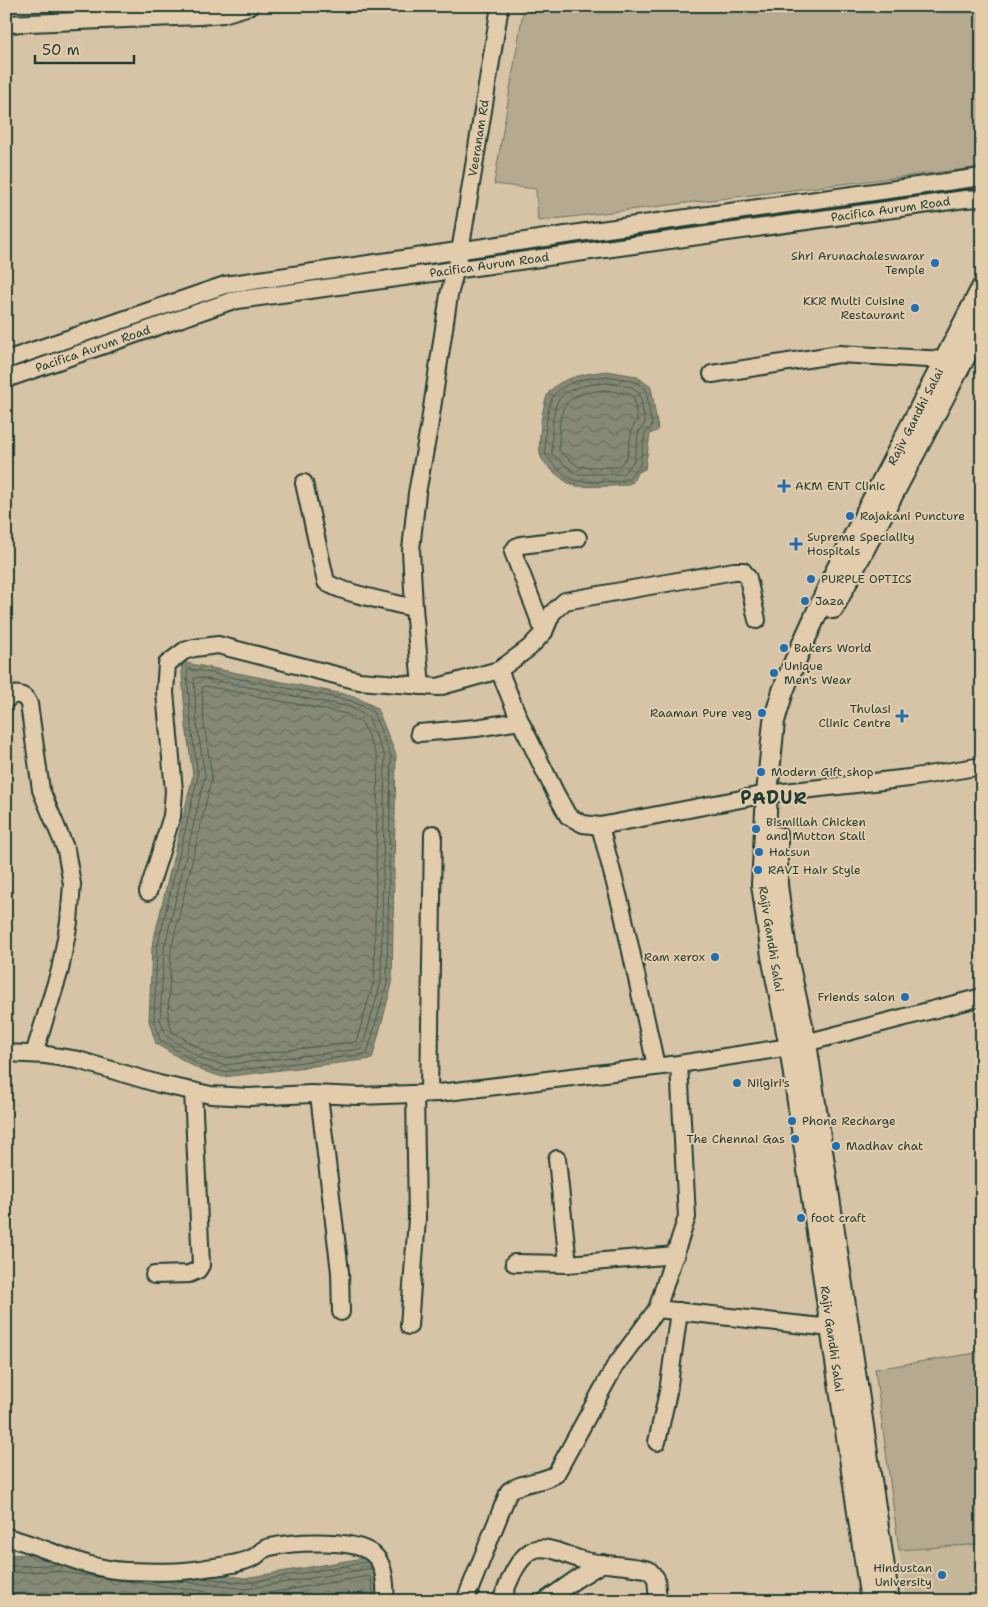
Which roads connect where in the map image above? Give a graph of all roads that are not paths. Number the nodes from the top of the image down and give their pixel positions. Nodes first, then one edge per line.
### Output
1 (250, 6) edge
2 (500, 6) edge
3 (6, 24) edge
4 (982, 177) edge
5 (982, 198) edge
6 (460, 252) junction
7 (454, 271) junction
8 (982, 288) edge
9 (982, 324) edge
10 (6, 360) edge
11 (945, 360) junction
12 (712, 374) dead end
13 (6, 379) edge
14 (304, 483) dead end
15 (578, 538) dead end
16 (414, 608) junction
17 (757, 620) dead end
18 (544, 632) junction
19 (499, 670) junction
20 (421, 686) junction
21 (6, 700) edge
22 (520, 721) junction
23 (419, 733) dead end
24 (982, 766) edge
25 (772, 794) junction
26 (600, 826) junction
27 (433, 834) dead end
28 (148, 892) dead end
29 (982, 997) edge
30 (798, 1045) junction
31 (6, 1053) edge
32 (34, 1054) junction
33 (679, 1064) junction
34 (656, 1066) junction
35 (193, 1091) junction
36 (422, 1093) junction
37 (319, 1095) junction
38 (557, 1159) dead end
39 (676, 1255) junction
40 (514, 1263) dead end
41 (568, 1264) junction
42 (154, 1275) dead end
43 (657, 1309) junction
44 (680, 1311) junction
45 (341, 1312) dead end
46 (409, 1326) dead end
47 (831, 1328) junction
48 (657, 1442) dead end
49 (6, 1537) edge
50 (603, 1563) junction
51 (385, 1601) edge
52 (465, 1601) edge
53 (501, 1601) edge
54 (545, 1601) edge
55 (658, 1601) edge
56 (871, 1601) edge
57 (889, 1601) edge

1 - 3 street
2 - 6 street, Veeranam Rd
4 - 6 street, Pacifica Aurum Road
5 - 7 street, Pacifica Aurum Road
6 - 7 street, Veeranam Rd
6 - 10 street, Pacifica Aurum Road
7 - 13 street, Pacifica Aurum Road
7 - 16 street, Veeranam Rd
8 - 11 main road, Rajiv Gandhi Salai
9 - 25 main road, Rajiv Gandhi Salai
11 - 12 street
11 - 25 main road, Rajiv Gandhi Salai
14 - 16 street
15 - 18 street
16 - 20 street, Veeranam Rd
17 - 18 street
18 - 19 street
19 - 20 street
19 - 22 street
20 - 28 street
21 - 32 street
22 - 23 street
22 - 26 street
24 - 25 street
25 - 26 street
25 - 30 main road, Rajiv Gandhi Salai
26 - 34 street
27 - 36 street
29 - 30 street
30 - 33 street
30 - 47 main road, Rajiv Gandhi Salai
30 - 57 main road, Rajiv Gandhi Salai
31 - 32 street
32 - 35 street
33 - 34 street
33 - 39 street
34 - 36 street
35 - 37 street
35 - 42 street
36 - 37 street
36 - 46 street
37 - 45 street
38 - 41 street
39 - 41 street
39 - 43 street
40 - 41 street
43 - 44 street
43 - 52 street
44 - 47 street
44 - 48 street
47 - 56 main road, Rajiv Gandhi Salai
49 - 51 street
50 - 53 street
50 - 54 street
50 - 55 street

